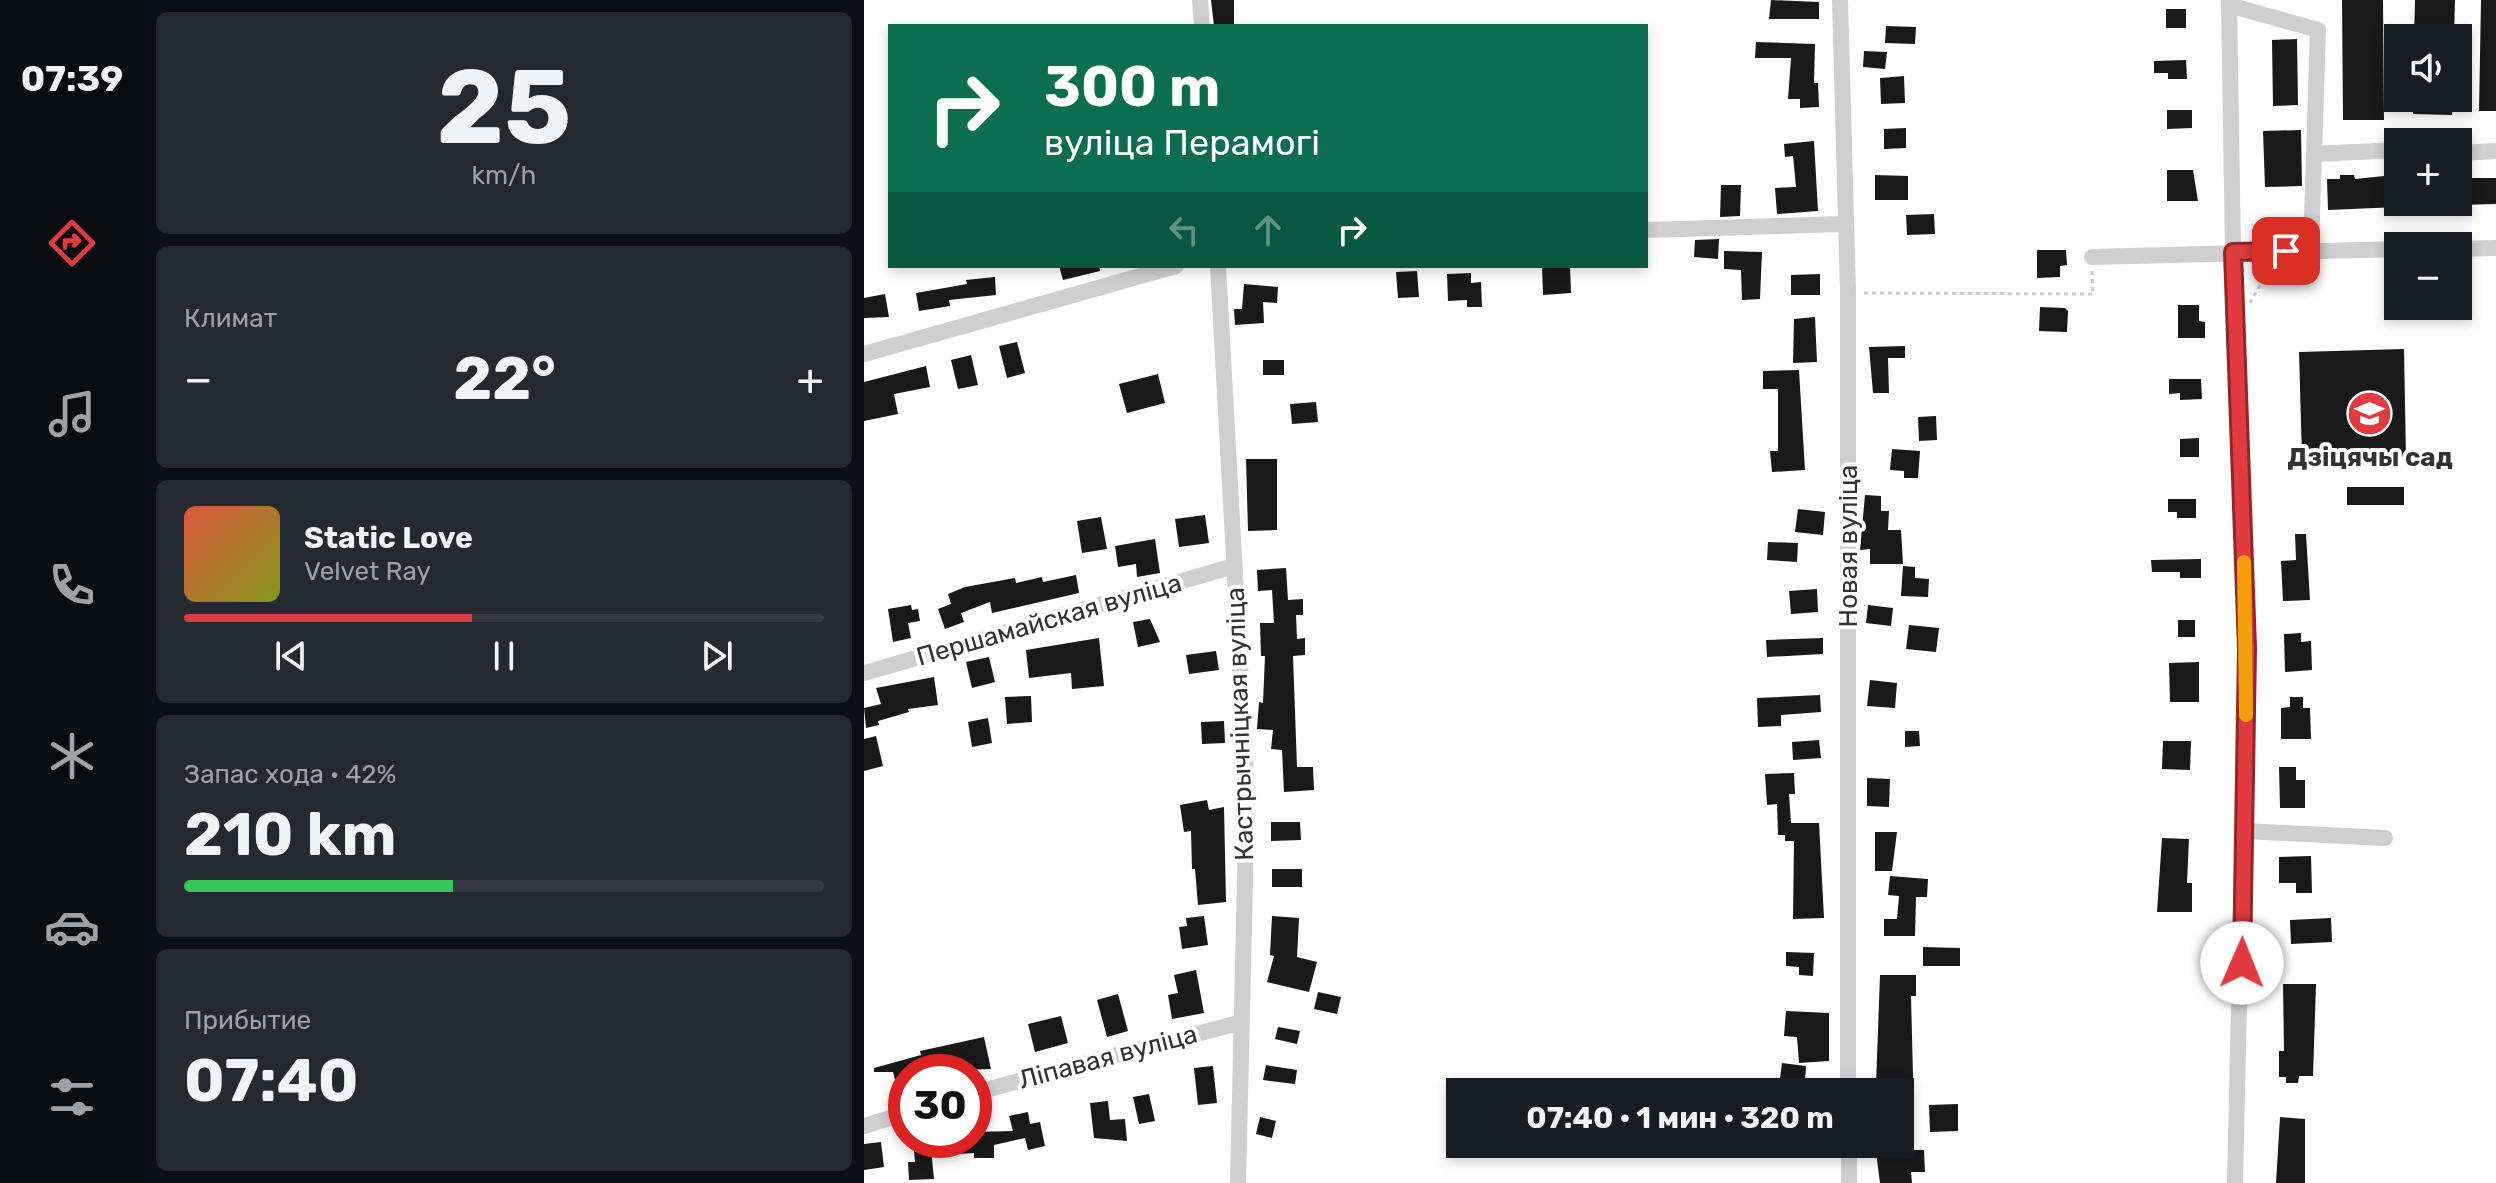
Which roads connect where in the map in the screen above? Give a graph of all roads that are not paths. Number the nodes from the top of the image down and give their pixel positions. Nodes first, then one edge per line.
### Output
1 (1200, 0) edge
2 (1840, 0) edge
3 (2229, 3) edge
4 (1202, 24) edge
5 (2384, 151) edge
6 (2496, 151) edge
7 (2472, 152) edge
8 (2314, 154) junction
9 (1844, 224) junction
10 (1648, 230) edge
11 (2496, 248) edge
12 (2311, 249) junction
13 (2384, 249) edge
14 (2472, 249) edge
15 (2233, 252) junction
16 (2092, 257) road end
17 (1169, 268) edge
18 (1218, 268) edge
19 (864, 354) edge
20 (1234, 566) junction
21 (864, 673) edge
22 (2244, 831) junction
23 (2385, 838) dead end
24 (1242, 1022) junction
25 (1848, 1078) edge
26 (992, 1088) edge
27 (888, 1119) edge
28 (864, 1126) edge
29 (1849, 1158) edge
30 (1238, 1183) edge
31 (1849, 1183) edge
32 (2235, 1183) edge

1 - 4 street
2 - 9 street, Новая вуліца
3 - 8 street
3 - 15 street
5 - 8 street
6 - 7 street
8 - 12 street
9 - 10 street
9 - 25 street, Новая вуліца
11 - 14 street
12 - 13 street
12 - 15 street
15 - 16 street
15 - 22 street
17 - 19 street
18 - 20 street, Кастрычніцкая вуліца
20 - 21 street, Першамайская вуліца
20 - 24 street, Кастрычніцкая вуліца
22 - 23 street
22 - 32 street
24 - 26 street, Ліпавая вуліца
24 - 30 street, Кастрычніцкая вуліца
27 - 28 street
29 - 31 street

